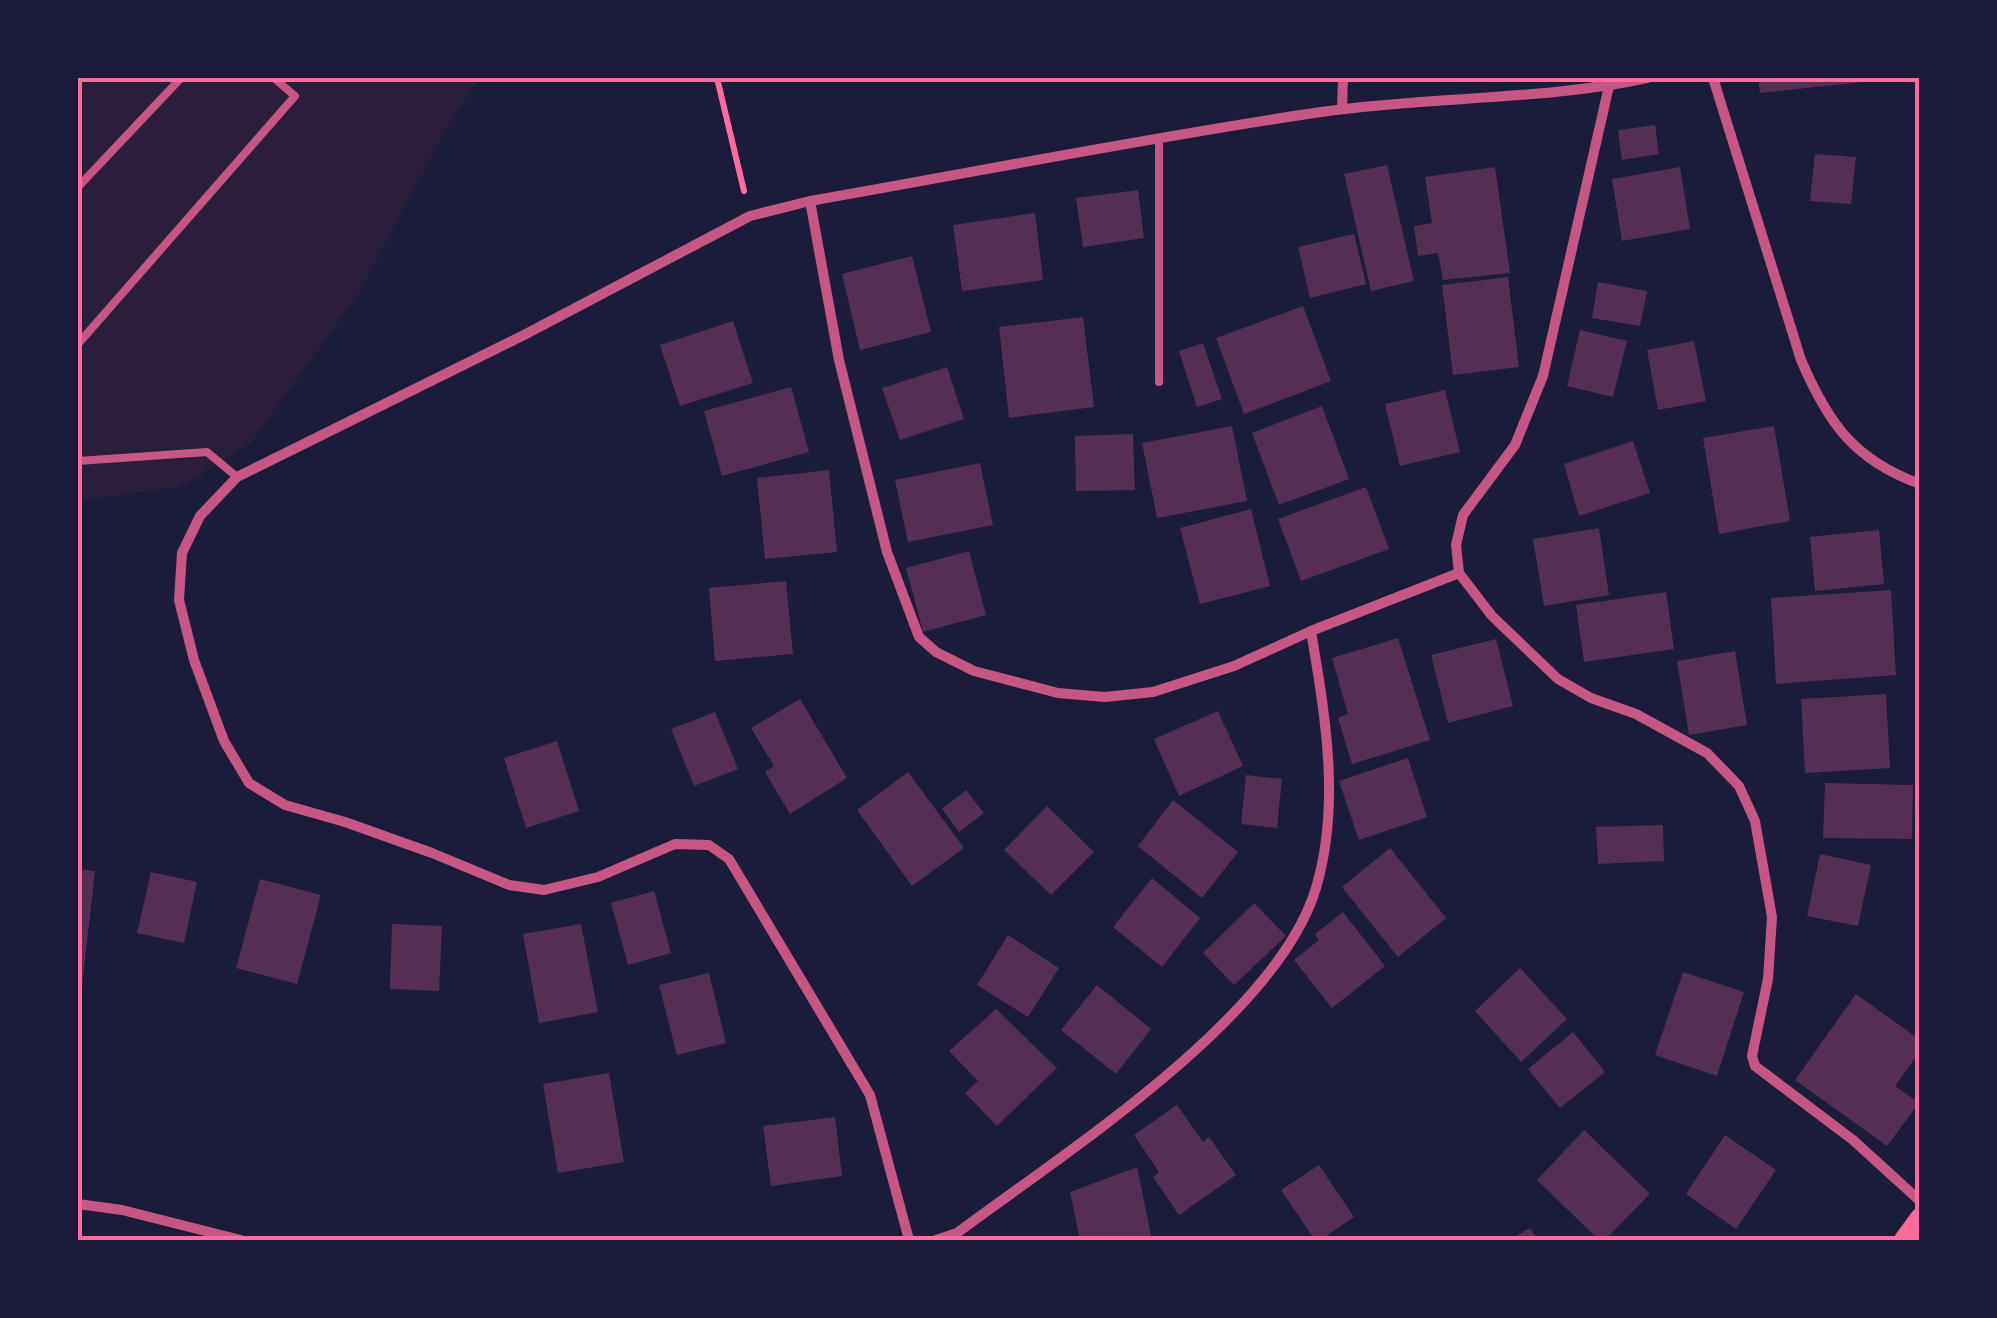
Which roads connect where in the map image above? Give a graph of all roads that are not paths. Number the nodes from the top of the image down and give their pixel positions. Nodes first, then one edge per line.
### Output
1 (181, 78) edge
2 (274, 78) edge
3 (1343, 78) edge
4 (1647, 78) edge
5 (1713, 78) edge
6 (1609, 86) junction
7 (1342, 109) junction
8 (1159, 140) junction
9 (78, 187) edge
10 (810, 201) junction
11 (78, 344) edge
12 (1159, 382) dead end
13 (78, 461) edge
14 (237, 477) junction
15 (1920, 484) edge
16 (1460, 573) junction
17 (1311, 631) junction
18 (1920, 1202) edge
19 (78, 1204) edge
20 (1920, 1218) edge
21 (241, 1240) edge
22 (909, 1240) edge
23 (936, 1240) edge
24 (1904, 1240) edge

1 - 9 lane
2 - 11 lane
3 - 7 street
4 - 6 street
5 - 15 street
6 - 7 street
6 - 16 street
7 - 8 street
8 - 10 street
8 - 12 lane
10 - 14 street
10 - 17 street
13 - 14 lane
14 - 22 street
16 - 17 street
16 - 18 street
17 - 23 street
19 - 21 street
20 - 24 main road

